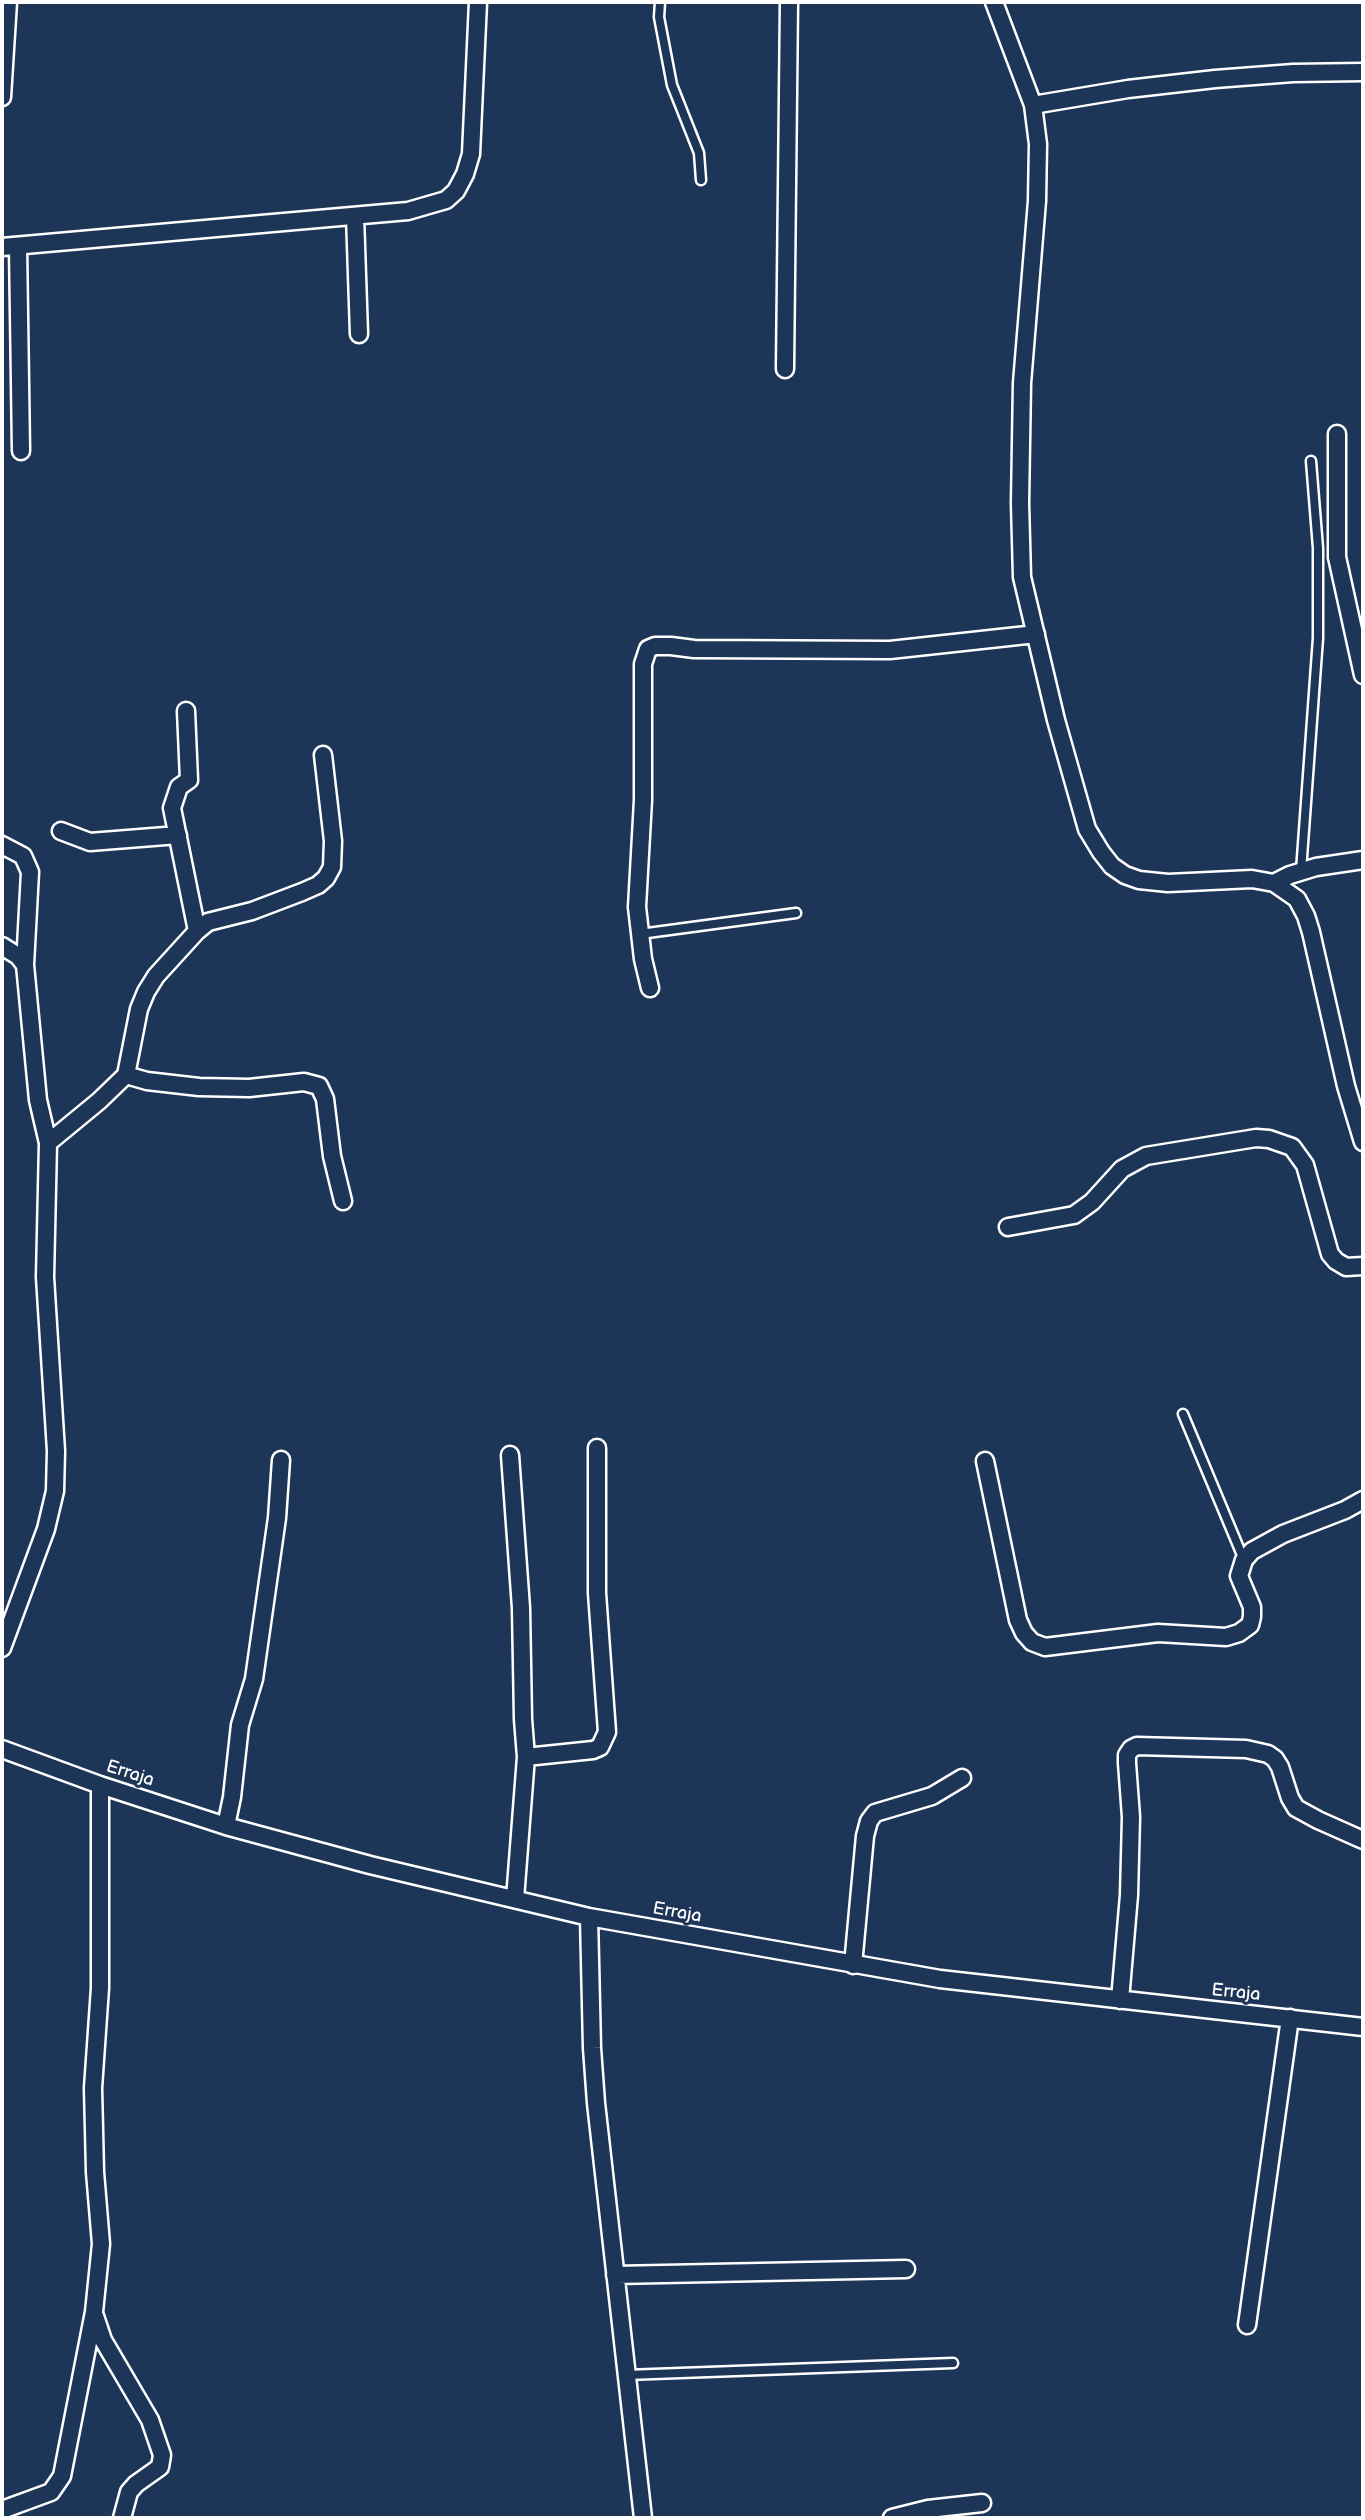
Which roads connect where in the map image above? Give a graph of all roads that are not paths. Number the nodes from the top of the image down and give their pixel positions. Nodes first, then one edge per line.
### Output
1 (8, 2) edge
2 (478, 2) edge
3 (660, 2) edge
4 (789, 2) edge
5 (994, 2) edge
6 (1363, 72) edge
7 (2, 97) edge
8 (1033, 105) junction
9 (701, 180) dead end
10 (355, 216) junction
11 (10, 247) edge
12 (359, 334) dead end
13 (785, 369) dead end
14 (1337, 434) dead end
15 (21, 450) dead end
16 (1311, 461) dead end
17 (1035, 634) junction
18 (1363, 675) edge
19 (186, 710) dead end
20 (323, 755) dead end
21 (61, 831) dead end
22 (178, 835) junction
23 (2, 845) edge
24 (1363, 860) edge
25 (1301, 871) junction
26 (1274, 883) junction
27 (796, 913) dead end
28 (197, 931) junction
29 (639, 934) junction
30 (2, 946) edge
31 (25, 965) junction
32 (650, 988) dead end
33 (125, 1075) junction
34 (1363, 1142) edge
35 (48, 1143) junction
36 (343, 1201) dead end
37 (1008, 1227) dead end
38 (1363, 1266) edge
39 (1183, 1414) dead end
40 (597, 1448) dead end
41 (510, 1455) dead end
42 (281, 1460) dead end
43 (985, 1461) dead end
44 (1363, 1500) edge
45 (1244, 1560) junction
46 (2, 1648) edge
47 (2, 1749) edge
48 (526, 1757) junction
49 (962, 1778) dead end
50 (100, 1785) junction
51 (226, 1826) junction
52 (1363, 1840) edge
53 (515, 1899) junction
54 (589, 1917) junction
55 (853, 1965) junction
56 (1120, 2000) junction
57 (1290, 2018) junction
58 (1363, 2027) edge
59 (906, 2269) dead end
60 (615, 2275) junction
61 (94, 2312) junction
62 (1247, 2325) dead end
63 (953, 2363) dead end
64 (626, 2375) junction
65 (982, 2503) dead end
66 (2, 2511) edge
67 (122, 2518) edge
68 (643, 2518) edge
69 (892, 2518) edge

1 - 7 street
2 - 10 street
3 - 9 lane
4 - 13 street
5 - 8 street
6 - 8 street
8 - 17 street
10 - 11 street
10 - 12 street
11 - 15 street
14 - 18 street
16 - 25 lane
17 - 26 street
17 - 29 street
19 - 22 street
20 - 28 street
21 - 22 street
22 - 28 street
23 - 31 street
24 - 25 street
25 - 26 street
26 - 34 street
27 - 29 lane
28 - 33 street
29 - 32 street
30 - 31 street
31 - 35 street
33 - 35 street
33 - 36 street
35 - 46 street
37 - 38 street
39 - 45 lane
40 - 48 street
41 - 48 street
42 - 51 street
43 - 45 street
44 - 45 street
47 - 50 street, Erraja
48 - 53 street
49 - 55 street
50 - 51 street, Erraja
50 - 61 street
51 - 53 street, Erraja
52 - 56 street
53 - 54 street, Erraja
54 - 55 street, Erraja
54 - 60 street
55 - 56 street, Erraja
56 - 57 street, Erraja
57 - 58 street, Erraja
57 - 62 street
59 - 60 street
60 - 64 street
61 - 66 street
61 - 67 street
63 - 64 lane
64 - 68 street
65 - 69 street

